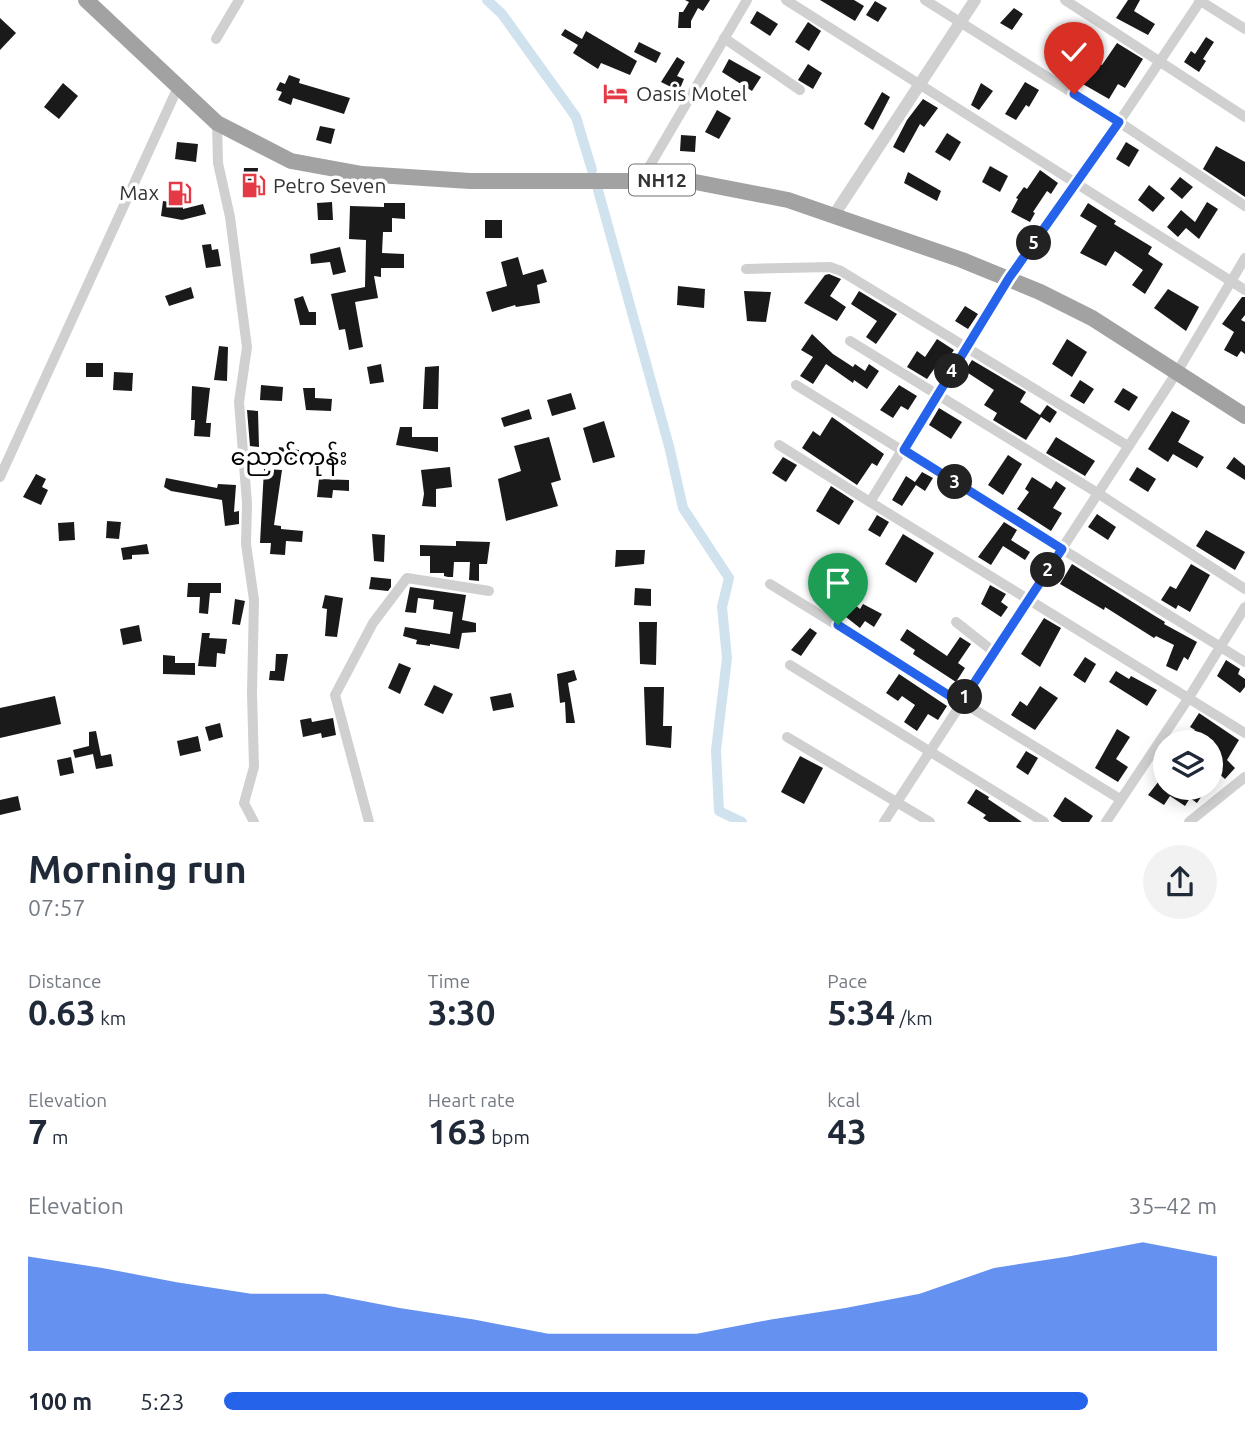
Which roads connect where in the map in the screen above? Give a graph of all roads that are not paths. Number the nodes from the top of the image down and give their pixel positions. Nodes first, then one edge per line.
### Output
1 (86, 0) edge
2 (239, 0) edge
3 (747, 0) edge
4 (786, 0) edge
5 (925, 0) edge
6 (975, 0) edge
7 (1065, 0) edge
8 (1200, 0) edge
9 (961, 22) junction
10 (1244, 26) edge
11 (724, 38) junction
12 (216, 39) dead end
13 (1159, 63) junction
14 (920, 84) junction
15 (178, 87) junction
16 (800, 90) dead end
17 (1245, 117) edge
18 (1119, 122) junction
19 (217, 123) junction
20 (642, 180) junction
21 (1077, 182) junction
22 (1245, 206) edge
23 (834, 215) junction
24 (1245, 258) edge
25 (747, 269) dead end
26 (1009, 278) junction
27 (1231, 279) junction
28 (1245, 290) edge
29 (850, 341) dead end
30 (966, 348) junction
31 (1177, 372) junction
32 (796, 385) dead end
33 (937, 395) junction
34 (1245, 416) edge
35 (779, 445) dead end
36 (1128, 446) junction
37 (904, 450) junction
38 (0, 477) edge
39 (1096, 492) junction
40 (870, 502) junction
41 (1062, 549) junction
42 (770, 584) dead end
43 (1245, 589) edge
44 (489, 591) dead end
45 (1029, 600) junction
46 (1245, 607) edge
47 (956, 622) dead end
48 (1221, 648) junction
49 (994, 652) junction
50 (1245, 662) edge
51 (790, 665) dead end
52 (1188, 699) junction
53 (961, 703) junction
54 (1245, 733) edge
55 (787, 737) dead end
56 (929, 751) junction
57 (1245, 776) edge
58 (1120, 799) junction
59 (896, 803) junction
60 (254, 821) edge
61 (369, 821) edge
62 (884, 821) edge
63 (930, 821) edge
64 (1044, 821) edge
65 (1106, 821) edge
66 (1189, 821) edge

1 - 15 highway, NH12
2 - 12 street
3 - 11 street
4 - 14 street
5 - 9 street
6 - 9 street
7 - 13 street
8 - 10 street
8 - 13 street
9 - 14 street
9 - 18 street
11 - 16 street
11 - 20 street
13 - 17 street
13 - 18 street
14 - 21 street
14 - 23 street
15 - 19 highway, NH12
15 - 38 street
18 - 21 street
18 - 22 street
19 - 20 highway, NH12
19 - 60 street
20 - 23 highway, NH12
21 - 26 street
21 - 27 street
23 - 26 highway, NH12
24 - 27 street
25 - 30 street
26 - 30 street
26 - 31 highway, NH12
27 - 28 street
27 - 31 street
29 - 33 street
30 - 33 street
30 - 36 street
31 - 34 highway, NH12
31 - 36 street
32 - 37 street
33 - 37 street
33 - 39 street
35 - 40 street
36 - 39 street
37 - 40 street
37 - 41 street
39 - 41 street
39 - 43 street
40 - 45 street
41 - 45 street
41 - 48 street
42 - 53 street
44 - 61 street
45 - 49 street
45 - 52 street
46 - 48 street
47 - 49 street
48 - 50 street
48 - 52 street
49 - 53 street
51 - 56 street
52 - 54 street
52 - 58 street
53 - 56 street
53 - 58 street
55 - 59 street
56 - 59 street
56 - 64 street
57 - 66 street
58 - 65 street
59 - 62 street
59 - 63 street

